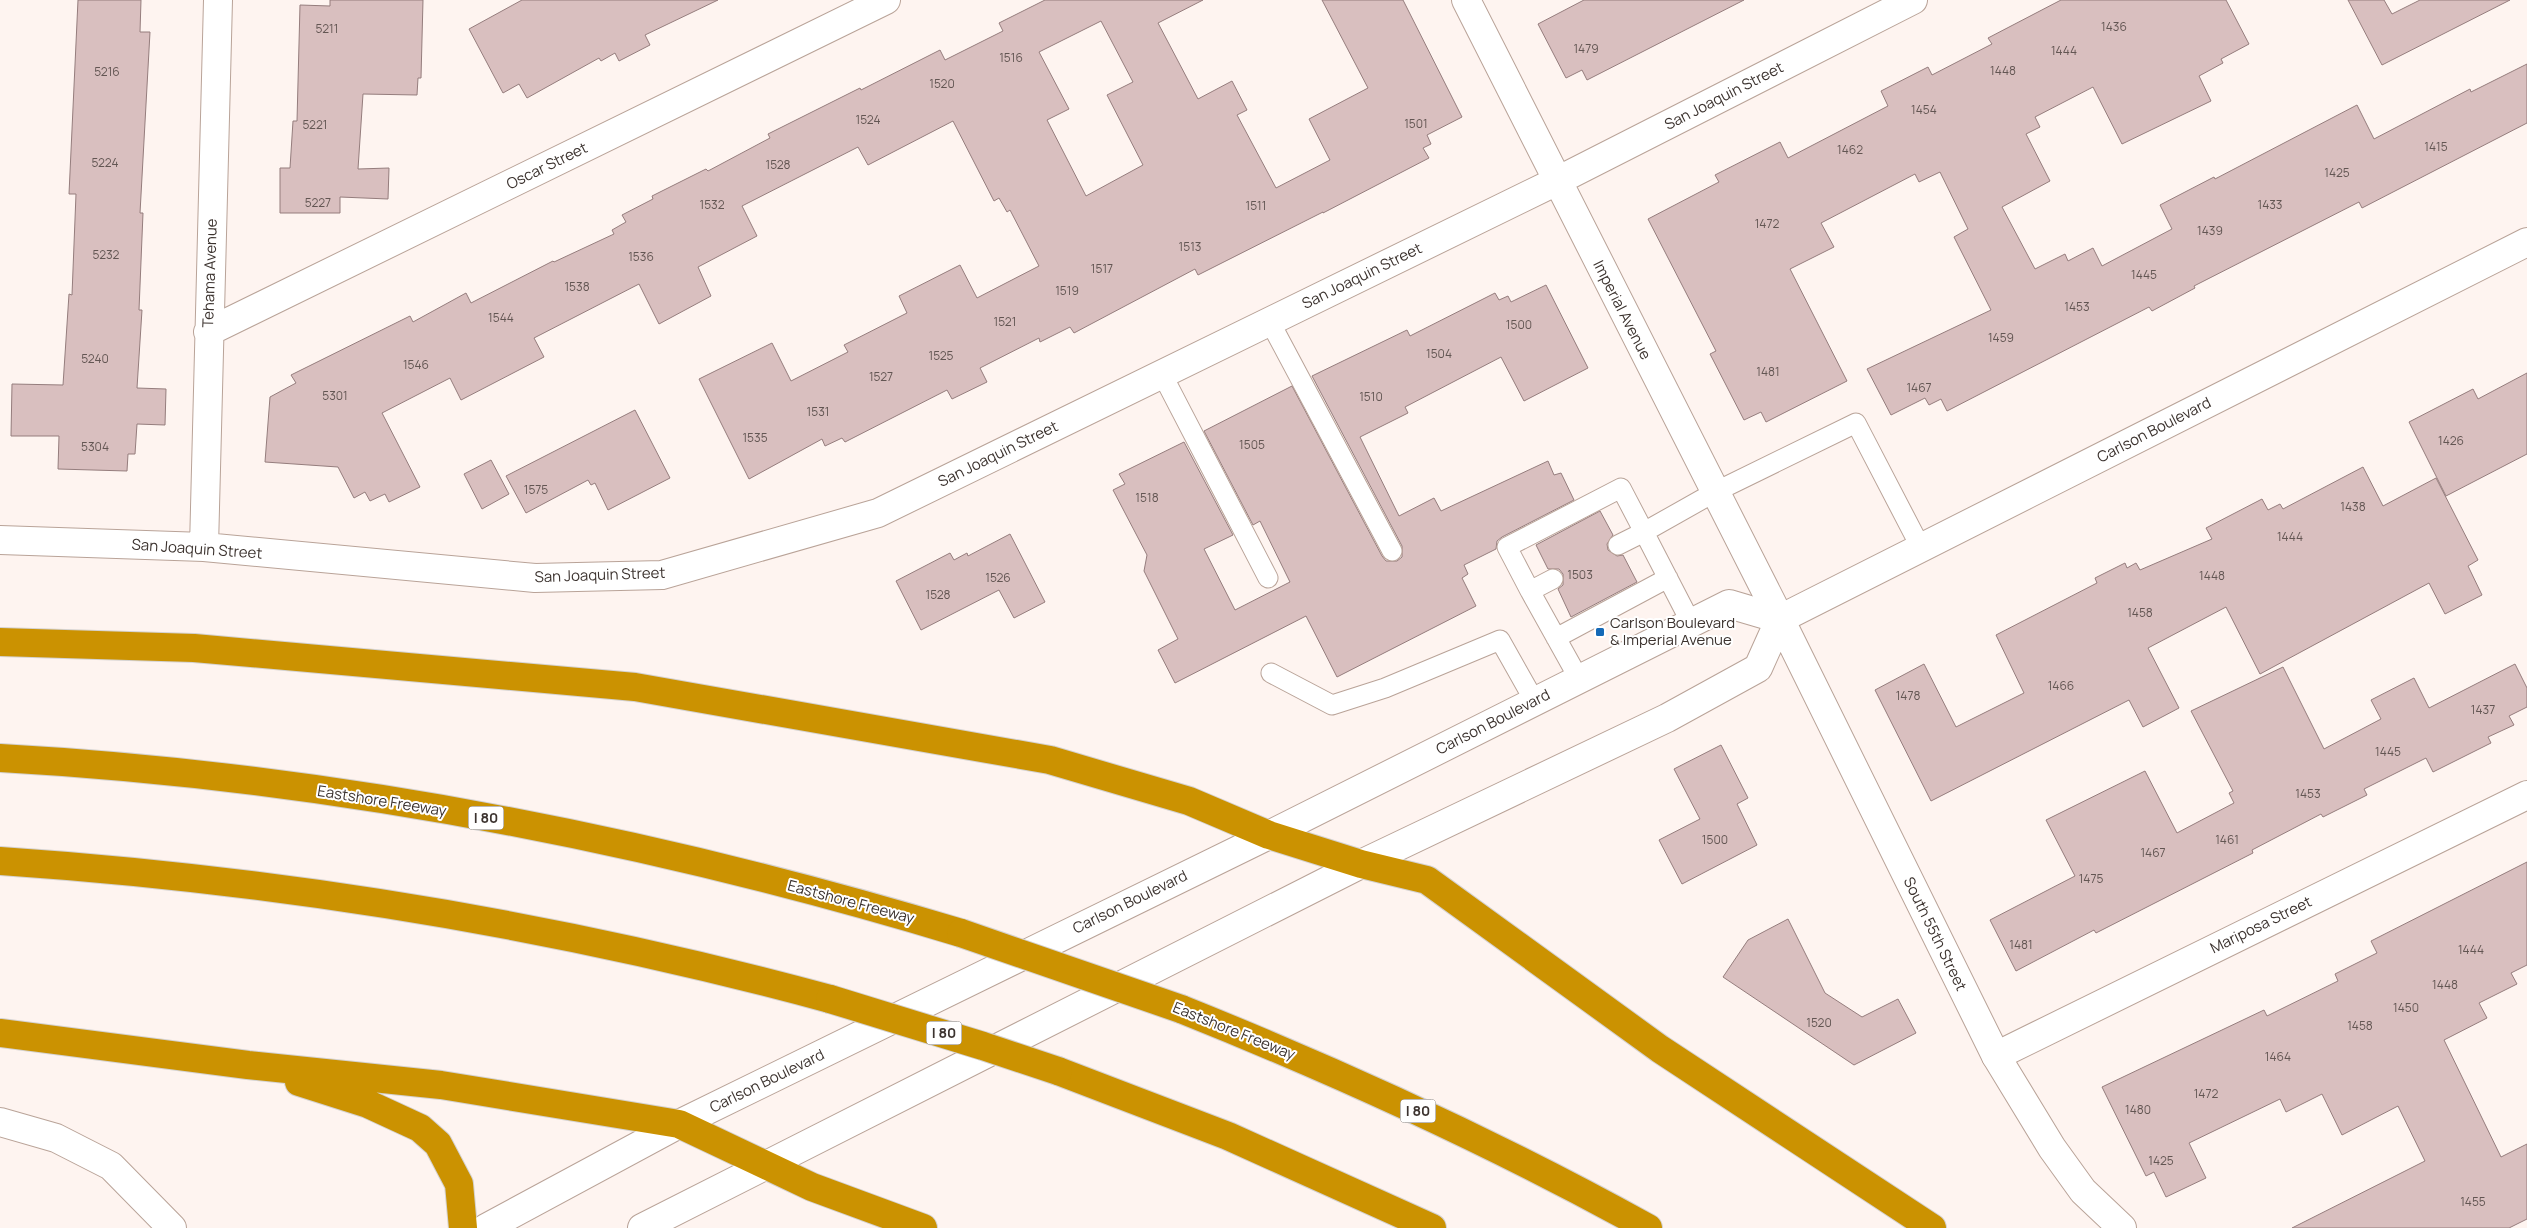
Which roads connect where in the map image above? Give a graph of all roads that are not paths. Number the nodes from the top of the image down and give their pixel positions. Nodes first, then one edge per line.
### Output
1 (218, 0) edge
2 (886, 0) edge
3 (1466, 0) edge
4 (1913, 0) edge
5 (1557, 181) junction
6 (2527, 242) edge
7 (1270, 322) junction
8 (208, 332) junction
9 (1162, 374) junction
10 (1715, 492) junction
11 (1644, 532) junction
12 (0, 540) edge
13 (1618, 545) dead end
14 (204, 547) junction
15 (1921, 548) junction
16 (1392, 551) dead end
17 (1268, 578) dead end
18 (1668, 578) junction
19 (1553, 579) dead end
20 (1530, 591) junction
21 (1780, 619) junction
22 (1691, 623) junction
23 (1556, 638) junction
24 (0, 642) edge
25 (1271, 673) dead end
26 (1579, 679) junction
27 (1535, 702) junction
28 (0, 758) edge
29 (2527, 795) edge
30 (1268, 835) junction
31 (0, 861) edge
32 (1361, 864) junction
33 (0, 1034) edge
34 (1996, 1056) junction
35 (248, 1065) junction
36 (0, 1122) edge
37 (679, 1124) junction
38 (766, 1167) junction
39 (172, 1228) edge
40 (463, 1228) edge
41 (486, 1228) edge
42 (642, 1228) edge
43 (924, 1228) edge
44 (1432, 1228) edge
45 (1648, 1228) edge
46 (1932, 1228) edge
47 (2122, 1228) edge

1 - 8 street, Tehama Avenue
2 - 8 street, Oscar Street
3 - 5 street, Imperial Avenue
4 - 5 street, San Joaquin Street
5 - 7 street, San Joaquin Street
5 - 10 street, Imperial Avenue
6 - 15 street, Carlson Boulevard
7 - 9 street, San Joaquin Street
7 - 16 lane
8 - 14 street, Tehama Avenue
9 - 14 street, San Joaquin Street
9 - 17 lane
10 - 11 lane
10 - 15 lane
10 - 21 street, Imperial Avenue
11 - 13 lane
11 - 18 lane
11 - 20 lane
12 - 14 street, San Joaquin Street
15 - 21 street, Carlson Boulevard
18 - 22 lane
18 - 23 lane
19 - 20 lane
20 - 23 lane
21 - 22 street, Carlson Boulevard
21 - 32 street
21 - 34 street, South 55th Street
22 - 26 street, Carlson Boulevard
23 - 26 lane
24 - 30 highway
25 - 27 lane
26 - 27 street, Carlson Boulevard
27 - 30 street, Carlson Boulevard
28 - 45 highway, Eastshore Freeway / I 80, bridge
29 - 34 street, Mariposa Street
30 - 32 highway
30 - 37 street, Carlson Boulevard
31 - 44 highway, I 80, bridge
32 - 38 street
32 - 46 highway
33 - 35 highway
34 - 47 street, South 55th Street
35 - 37 highway
35 - 40 highway
36 - 39 street
37 - 38 highway
37 - 41 street, Carlson Boulevard
38 - 42 street
38 - 43 highway

